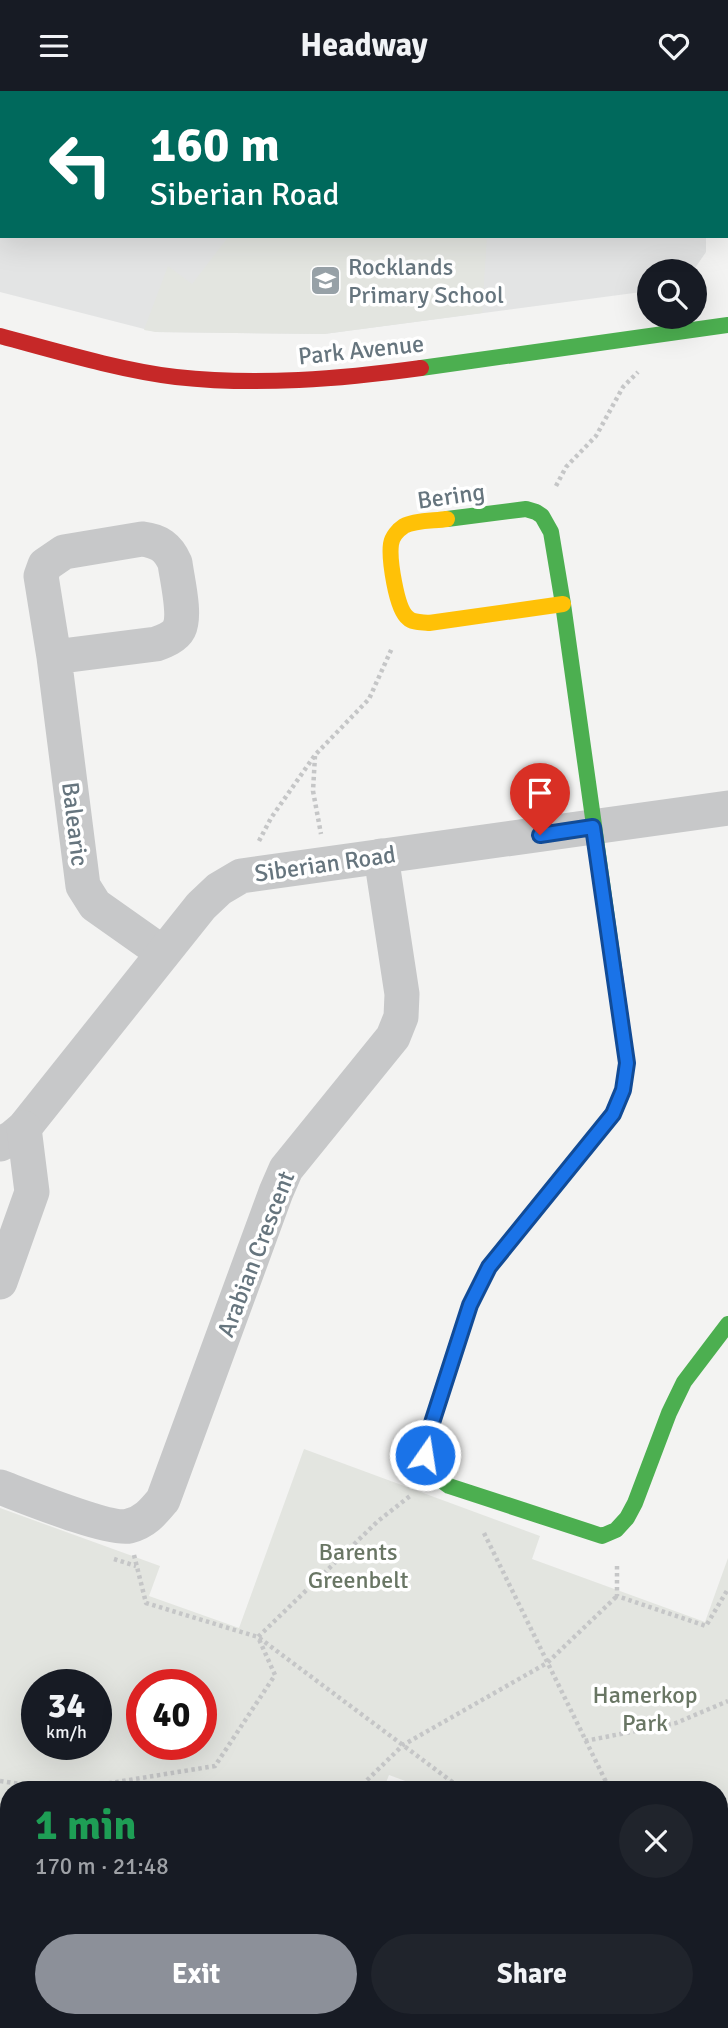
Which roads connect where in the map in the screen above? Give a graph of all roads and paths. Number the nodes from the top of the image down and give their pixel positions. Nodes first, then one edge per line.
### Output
1 (728, 325) edge
2 (0, 336) edge
3 (638, 372) dead end
4 (541, 515) junction
5 (563, 604) junction
6 (406, 617) junction
7 (54, 657) dead end
8 (315, 755) junction
9 (728, 809) edge
10 (593, 827) junction
11 (381, 856) junction
12 (327, 864) junction
13 (241, 876) junction
14 (163, 953) junction
15 (12, 1136) edge
16 (0, 1282) edge
17 (728, 1324) edge
18 (435, 1476) junction
19 (0, 1487) edge
20 (478, 1495) junction
21 (127, 1527) junction
22 (616, 1530) junction
23 (728, 1589) edge
24 (617, 1595) junction
25 (258, 1637) junction
26 (547, 1663) junction
27 (728, 1701) edge
28 (585, 1741) junction
29 (402, 1745) junction
30 (122, 1781) edge
31 (366, 1781) edge
32 (451, 1781) edge
33 (605, 1781) edge

1 - 2 street, Park Avenue
3 - 4 path
4 - 5 street
4 - 6 street, Bering
5 - 6 street
5 - 10 street
6 - 8 path
7 - 14 street, Balearic
8 - 12 path
8 - 13 path
9 - 10 street, Siberian Road
10 - 11 street, Siberian Road
10 - 18 street
11 - 12 street, Siberian Road
11 - 21 street, Arabian Crescent
12 - 13 street, Siberian Road
13 - 14 street, Siberian Road
14 - 15 street, Siberian Road
15 - 16 street
17 - 22 street
18 - 20 street
18 - 25 path
19 - 21 street
20 - 22 street
20 - 26 path
21 - 25 path
22 - 24 path
23 - 24 path
24 - 26 path
25 - 29 path
25 - 30 path
26 - 28 path
26 - 29 path
27 - 28 path
28 - 33 path
29 - 31 path
29 - 32 path

